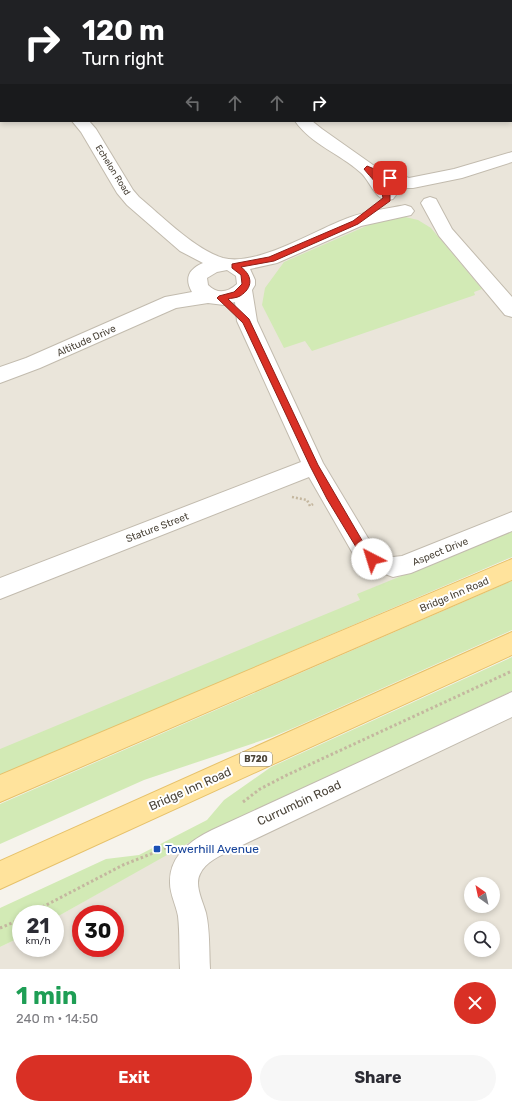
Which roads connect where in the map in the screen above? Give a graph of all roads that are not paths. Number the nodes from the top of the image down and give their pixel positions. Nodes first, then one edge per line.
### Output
1 (81, 122) edge
2 (304, 122) edge
3 (512, 157) edge
4 (367, 169) junction
5 (456, 174) junction
6 (409, 183) junction
7 (387, 197) junction
8 (431, 199) junction
9 (409, 211) junction
10 (356, 222) junction
11 (445, 232) junction
12 (186, 247) junction
13 (236, 275) junction
14 (198, 278) junction
15 (216, 297) junction
16 (172, 302) junction
17 (512, 310) edge
18 (247, 322) junction
19 (0, 375) edge
20 (314, 466) junction
21 (512, 521) edge
22 (512, 569) edge
23 (0, 589) edge
24 (512, 643) edge
25 (512, 704) edge
26 (0, 789) edge
27 (0, 875) edge
28 (195, 969) edge

1 - 12 street, Echelon Road
2 - 4 street
3 - 5 street
4 - 6 street
4 - 7 street
5 - 6 street
5 - 8 street
6 - 7 street
6 - 8 street
7 - 9 street
7 - 10 street
8 - 9 street
8 - 11 street
9 - 10 street
9 - 11 street
10 - 13 street
11 - 17 street
12 - 13 street, Echelon Road
12 - 14 street, Echelon Road
13 - 14 street, Altitude Drive
13 - 15 street, Altitude Drive
13 - 18 street, Aspect Drive
14 - 15 street, Echelon Road
14 - 16 street, Altitude Drive
15 - 16 street, Altitude Drive
15 - 18 street, Aspect Drive
16 - 19 street, Altitude Drive
18 - 20 street, Aspect Drive
20 - 21 street, Aspect Drive
20 - 23 street, Stature Street
22 - 26 main road, Bridge Inn Road
24 - 27 main road, Bridge Inn Road / B720
25 - 28 street, Currumbin Road

